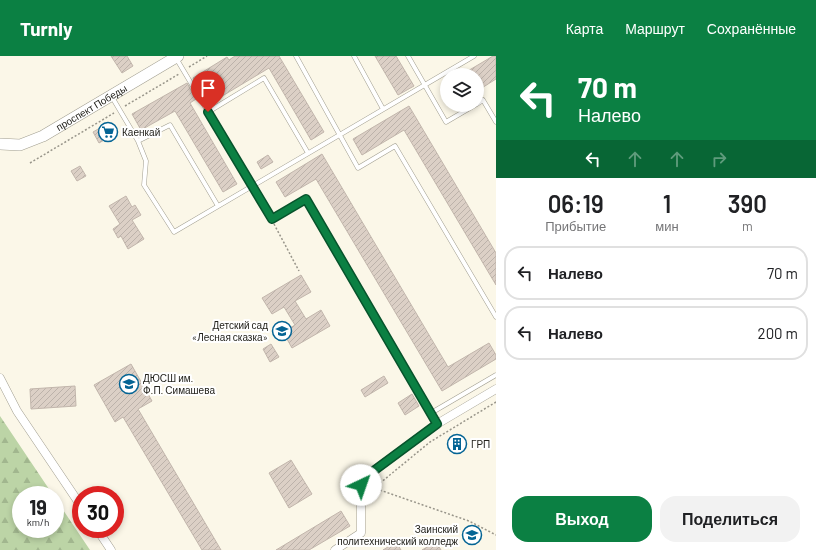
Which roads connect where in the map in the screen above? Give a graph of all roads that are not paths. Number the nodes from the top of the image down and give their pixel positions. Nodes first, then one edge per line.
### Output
1 (354, 56) edge
2 (408, 56) edge
3 (474, 56) edge
4 (177, 57) edge
5 (298, 57) edge
6 (424, 85) junction
7 (111, 96) junction
8 (484, 102) edge
9 (383, 109) junction
10 (208, 112) junction
11 (440, 112) edge
12 (440, 112) edge
13 (463, 112) edge
14 (496, 122) edge
15 (339, 135) junction
16 (138, 141) junction
17 (0, 144) edge
18 (308, 154) junction
19 (252, 186) junction
20 (218, 206) junction
21 (496, 317) edge
22 (496, 375) edge
23 (0, 378) edge
24 (496, 389) edge
25 (431, 413) junction
26 (437, 424) junction
27 (72, 493) edge
28 (103, 538) edge
29 (111, 550) edge
30 (335, 550) edge

1 - 9 lane
2 - 6 lane
3 - 6 lane
4 - 7 main road, проспект Победы
4 - 10 lane
5 - 15 lane
6 - 9 lane
6 - 11 lane
7 - 16 lane
7 - 17 main road, проспект Победы
8 - 14 lane
9 - 15 lane
10 - 18 lane
10 - 19 lane
12 - 13 lane
15 - 18 lane
15 - 21 lane
16 - 20 lane
16 - 20 lane
18 - 19 lane
19 - 20 lane
19 - 25 lane
22 - 25 lane
23 - 27 street
24 - 26 street
25 - 26 lane
26 - 30 street
28 - 29 street

